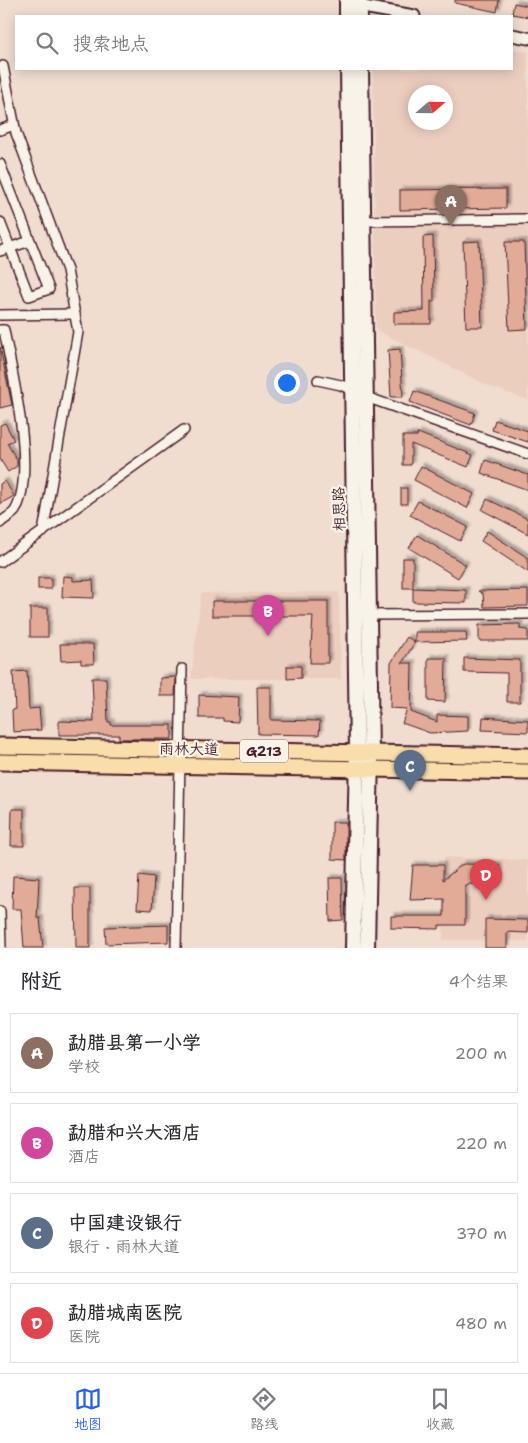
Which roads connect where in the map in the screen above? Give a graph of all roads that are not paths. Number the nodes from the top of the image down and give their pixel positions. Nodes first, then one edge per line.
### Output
1 (353, 7) edge
2 (407, 15) edge
3 (513, 35) edge
4 (528, 38) edge
5 (3, 66) dead end
6 (348, 70) edge
7 (361, 70) edge
8 (14, 125) junction
9 (0, 130) edge
10 (0, 164) edge
11 (528, 219) edge
12 (364, 221) junction
13 (0, 222) edge
14 (30, 241) junction
15 (10, 248) junction
16 (0, 251) edge
17 (75, 314) junction
18 (0, 315) edge
19 (0, 330) edge
20 (318, 380) dead end
21 (360, 394) junction
22 (184, 430) dead end
23 (528, 454) edge
24 (0, 523) edge
25 (43, 532) junction
26 (0, 562) edge
27 (528, 614) edge
28 (369, 615) junction
29 (182, 668) dead end
30 (0, 746) edge
31 (41, 746) junction
32 (179, 749) junction
33 (364, 753) junction
34 (528, 756) edge
35 (0, 762) edge
36 (42, 763) junction
37 (179, 766) junction
38 (364, 769) junction
39 (528, 772) edge
40 (0, 911) edge
41 (0, 936) edge
42 (1, 948) edge
43 (176, 948) edge
44 (353, 948) edge
45 (367, 948) edge

1 - 2 street
3 - 4 street
5 - 8 street
6 - 21 main road, 相思路
7 - 12 main road, 相思路
8 - 9 street
8 - 17 street
10 - 14 street
11 - 12 street
12 - 21 main road, 相思路
13 - 15 street
14 - 15 street
14 - 15 street
15 - 16 street
17 - 18 street
17 - 25 street
19 - 24 street
20 - 21 street
21 - 23 street
21 - 28 main road, 相思路
21 - 33 main road, 相思路
22 - 25 street
25 - 26 street
27 - 28 street
28 - 33 main road, 相思路
29 - 32 street
30 - 31 highway, 雨林大道 / G213
31 - 32 highway, 雨林大道 / G213
31 - 36 highway
32 - 33 highway, 雨林大道 / G213
32 - 37 street
33 - 34 highway, 雨林大道 / G213
33 - 38 main road, 相思路
35 - 36 highway, 雨林大道 / G213
36 - 37 highway, 雨林大道 / G213
37 - 38 highway, 雨林大道 / G213
37 - 43 street
38 - 39 highway, 雨林大道 / G213
38 - 44 main road, 相思路
38 - 45 main road, 相思路
40 - 41 street
41 - 42 street

